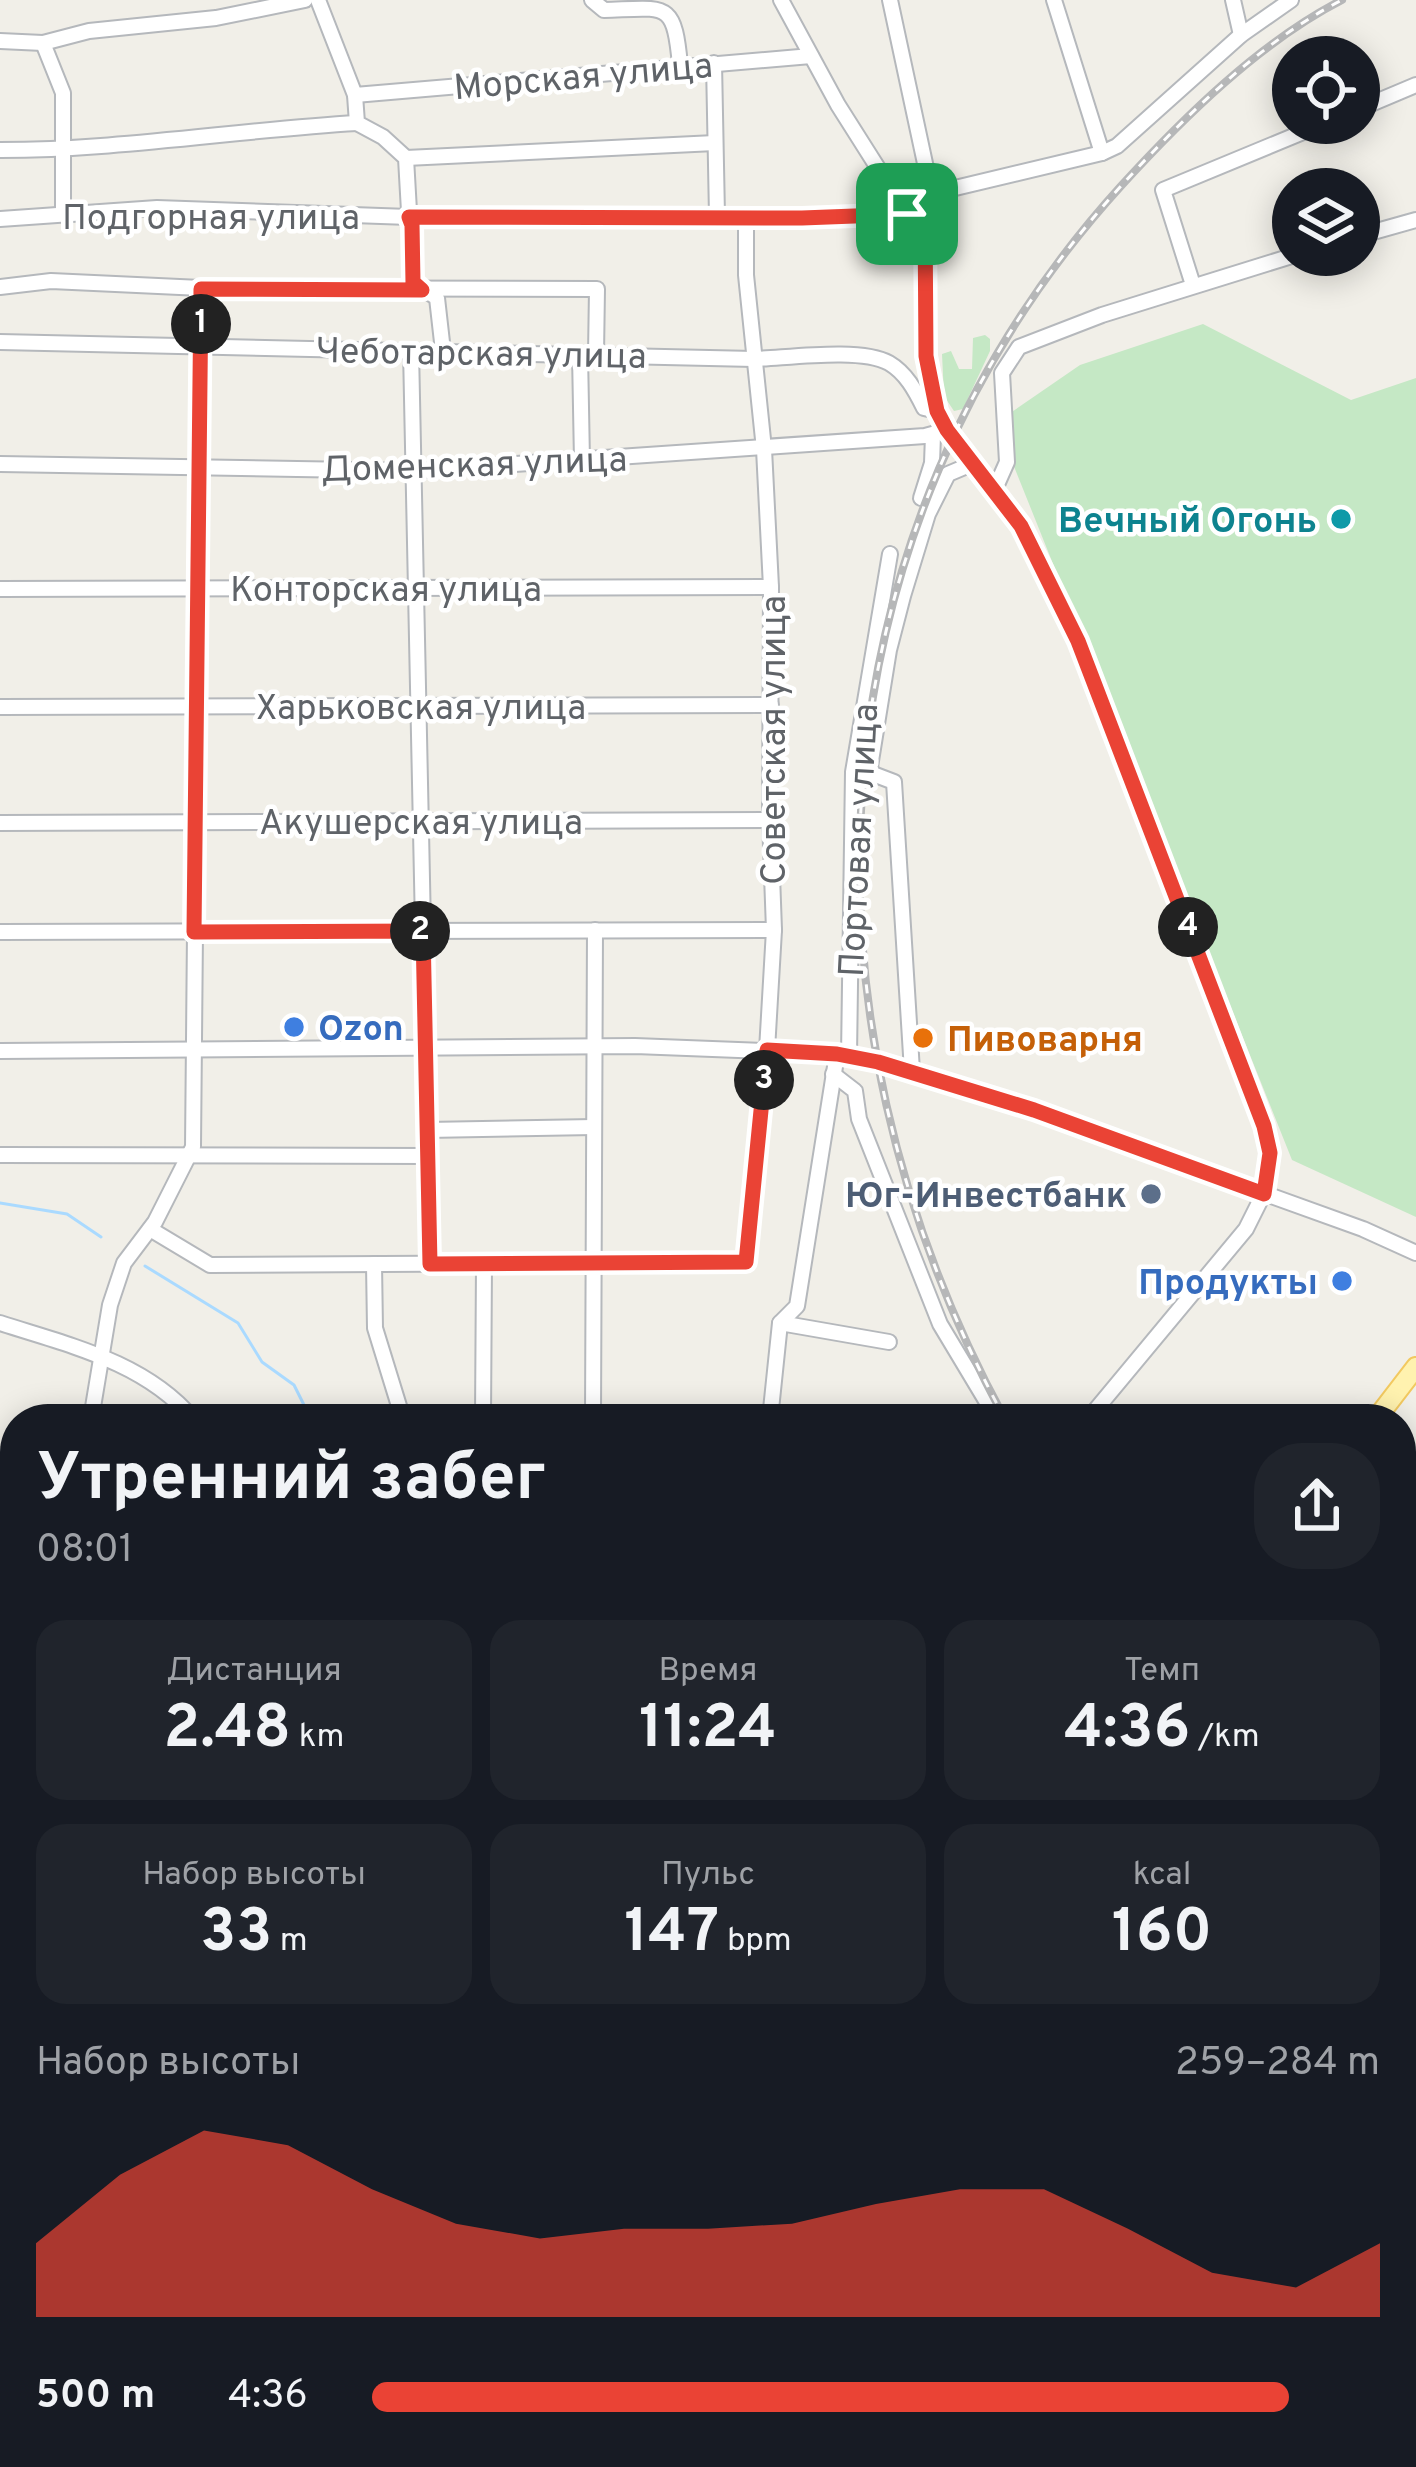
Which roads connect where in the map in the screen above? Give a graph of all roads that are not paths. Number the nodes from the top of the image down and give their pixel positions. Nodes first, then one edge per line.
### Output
1 (305, 0) edge
2 (318, 0) edge
3 (592, 0) edge
4 (781, 0) edge
5 (890, 0) edge
6 (1054, 0) edge
7 (1233, 0) edge
8 (1292, 0) edge
9 (1241, 35) junction
10 (0, 41) edge
11 (43, 43) junction
12 (811, 56) junction
13 (714, 63) junction
14 (680, 65) junction
15 (1416, 85) edge
16 (355, 95) junction
17 (1380, 100) edge
18 (357, 123) junction
19 (716, 143) junction
20 (1274, 144) edge
21 (63, 148) junction
22 (0, 150) edge
23 (1102, 153) junction
24 (406, 158) junction
25 (930, 194) junction
26 (63, 214) junction
27 (907, 214) junction
28 (925, 214) junction
29 (717, 216) junction
30 (409, 217) junction
31 (746, 217) junction
32 (0, 219) edge
33 (1416, 220) edge
34 (1380, 230) edge
35 (1272, 262) edge
36 (1193, 285) junction
37 (0, 287) edge
38 (201, 289) junction
39 (422, 290) junction
40 (0, 342) edge
41 (202, 345) junction
42 (411, 350) junction
43 (443, 351) junction
44 (588, 354) junction
45 (754, 358) junction
46 (937, 411) junction
47 (940, 432) junction
48 (764, 449) junction
49 (583, 461) junction
50 (974, 463) junction
51 (0, 464) edge
52 (200, 468) junction
53 (413, 471) junction
54 (995, 489) junction
55 (921, 498) dead end
56 (890, 554) dead end
57 (771, 587) junction
58 (416, 588) junction
59 (0, 589) edge
60 (199, 589) junction
61 (418, 705) junction
62 (771, 705) junction
63 (197, 706) junction
64 (0, 707) edge
65 (770, 820) junction
66 (421, 821) junction
67 (196, 822) junction
68 (0, 823) edge
69 (774, 930) junction
70 (423, 931) junction
71 (596, 931) junction
72 (0, 932) edge
73 (194, 932) junction
74 (595, 1046) junction
75 (426, 1047) junction
76 (192, 1048) junction
77 (767, 1050) junction
78 (0, 1052) edge
79 (843, 1055) junction
80 (912, 1072) junction
81 (833, 1074) junction
82 (594, 1127) junction
83 (427, 1130) junction
84 (0, 1155) edge
85 (428, 1156) junction
86 (188, 1157) junction
87 (1264, 1194) junction
88 (150, 1229) junction
89 (1416, 1252) edge
90 (594, 1263) junction
91 (374, 1264) junction
92 (430, 1264) junction
93 (484, 1264) junction
94 (0, 1322) edge
95 (780, 1323) junction
96 (889, 1342) dead end
97 (100, 1356) junction
98 (1416, 1367) edge
99 (93, 1404) edge
100 (176, 1404) edge
101 (398, 1404) edge
102 (483, 1404) edge
103 (593, 1404) edge
104 (772, 1404) edge
105 (988, 1404) edge
106 (1100, 1404) edge
107 (1388, 1404) edge

1 - 11 street
2 - 16 street
3 - 14 street
4 - 12 street
5 - 25 street
6 - 23 street
7 - 9 street
8 - 9 street
9 - 23 street
10 - 11 street
11 - 21 street
12 - 13 street, Морская улица
12 - 27 street
13 - 14 street, Морская улица
13 - 19 street
14 - 16 street, Морская улица
15 - 17 street
16 - 18 street
18 - 21 street
18 - 24 street
19 - 24 street
19 - 29 street
20 - 36 street
21 - 22 street
21 - 26 street
23 - 25 street
24 - 30 street
25 - 28 street
26 - 30 street, Подгорная улица
26 - 32 street, Подгорная улица
27 - 28 street, Подгорная улица
27 - 31 street, Подгорная улица
28 - 46 street
29 - 30 street, Подгорная улица
29 - 31 street, Подгорная улица
30 - 39 street
31 - 45 street, Советская улица
33 - 34 street
35 - 36 street
36 - 54 street
37 - 38 street
38 - 39 street
38 - 41 street
39 - 43 street
39 - 44 street
40 - 41 street, Чеботарская улица
41 - 42 street, Чеботарская улица
41 - 52 street
42 - 43 street, Чеботарская улица
42 - 53 street
43 - 44 street, Чеботарская улица
44 - 45 street, Чеботарская улица
44 - 49 street
45 - 46 street, Чеботарская улица
45 - 48 street, Советская улица
46 - 47 street
47 - 48 street, Доменская улица
47 - 50 street
47 - 55 street
48 - 49 street, Доменская улица
48 - 57 street, Советская улица
49 - 53 street, Доменская улица
50 - 54 street
50 - 80 street, Портовая улица
51 - 52 street, Доменская улица
52 - 53 street, Доменская улица
52 - 60 street
53 - 58 street
54 - 87 street
56 - 79 street, Портовая улица
57 - 58 street, Конторская улица
57 - 62 street, Советская улица
58 - 60 street, Конторская улица
58 - 61 street
59 - 60 street, Конторская улица
60 - 63 street
61 - 62 street, Харьковская улица
61 - 63 street, Харьковская улица
61 - 66 street
62 - 65 street, Советская улица
63 - 64 street, Харьковская улица
63 - 67 street
65 - 66 street, Акушерская улица
65 - 69 street, Советская улица
66 - 67 street, Акушерская улица
66 - 70 street
67 - 68 street, Акушерская улица
67 - 73 street
69 - 71 street
69 - 77 street, Советская улица
70 - 71 street
70 - 73 street
70 - 75 street
71 - 74 street
72 - 73 street
73 - 76 street
74 - 75 street
74 - 77 street
74 - 82 street
75 - 76 street
75 - 83 street
76 - 78 street
76 - 86 street
77 - 79 street
77 - 90 street, Советская улица
79 - 80 street
79 - 81 street, Портовая улица
80 - 87 street
81 - 95 street, Портовая улица
81 - 105 street
82 - 83 street
82 - 90 street
83 - 85 street
84 - 86 street
85 - 86 street
85 - 92 street
86 - 88 street
87 - 89 street
87 - 106 street
88 - 91 street
88 - 97 street
90 - 93 street
90 - 103 street
91 - 92 street
91 - 101 street
92 - 93 street
93 - 102 street
94 - 97 street
95 - 96 street
95 - 104 street, Портовая улица
97 - 99 street
97 - 100 street
98 - 107 main road

